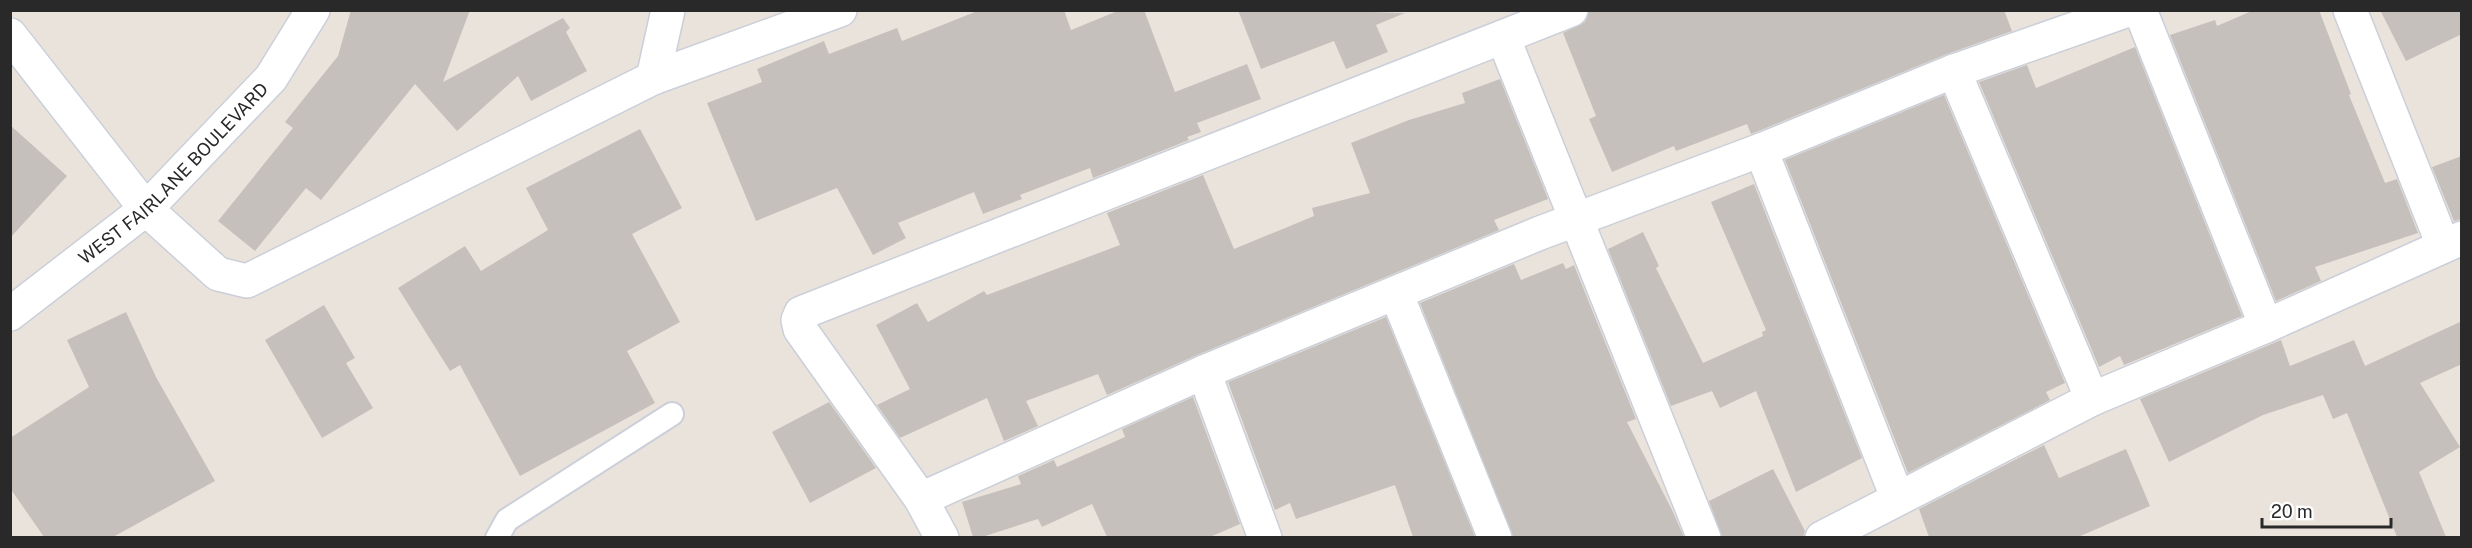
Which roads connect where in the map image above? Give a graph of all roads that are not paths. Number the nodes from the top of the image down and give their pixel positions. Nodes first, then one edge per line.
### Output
1 (313, 10) edge
2 (669, 10) edge
3 (840, 10) edge
4 (1571, 10) edge
5 (2128, 10) edge
6 (2140, 10) edge
7 (2350, 10) edge
8 (10, 35) edge
9 (1503, 37) junction
10 (1954, 71) junction
11 (653, 78) junction
12 (1761, 150) junction
13 (146, 209) junction
14 (1576, 220) junction
15 (2452, 242) edge
16 (1396, 294) junction
17 (10, 314) edge
18 (2266, 326) junction
19 (1204, 372) junction
20 (2092, 399) junction
21 (672, 414) dead end
22 (1897, 497) junction
23 (921, 499) junction
24 (497, 537) edge
25 (942, 537) edge
26 (1265, 537) edge
27 (1495, 537) edge
28 (1704, 537) edge
29 (1822, 537) edge

1 - 13 street, WEST FAIRLANE BOULEVARD
2 - 11 street
3 - 11 street
4 - 9 street
5 - 10 street
6 - 18 street
7 - 15 street
8 - 13 street
9 - 14 street
9 - 23 street
10 - 12 street
10 - 20 street
11 - 13 street
12 - 14 street
12 - 22 street
13 - 17 street, WEST FAIRLANE BOULEVARD
14 - 16 street
14 - 28 street
15 - 18 street
16 - 19 street
16 - 27 street
18 - 20 street
19 - 23 street
19 - 26 street
20 - 22 street
21 - 24 lane
22 - 29 street
23 - 25 street

